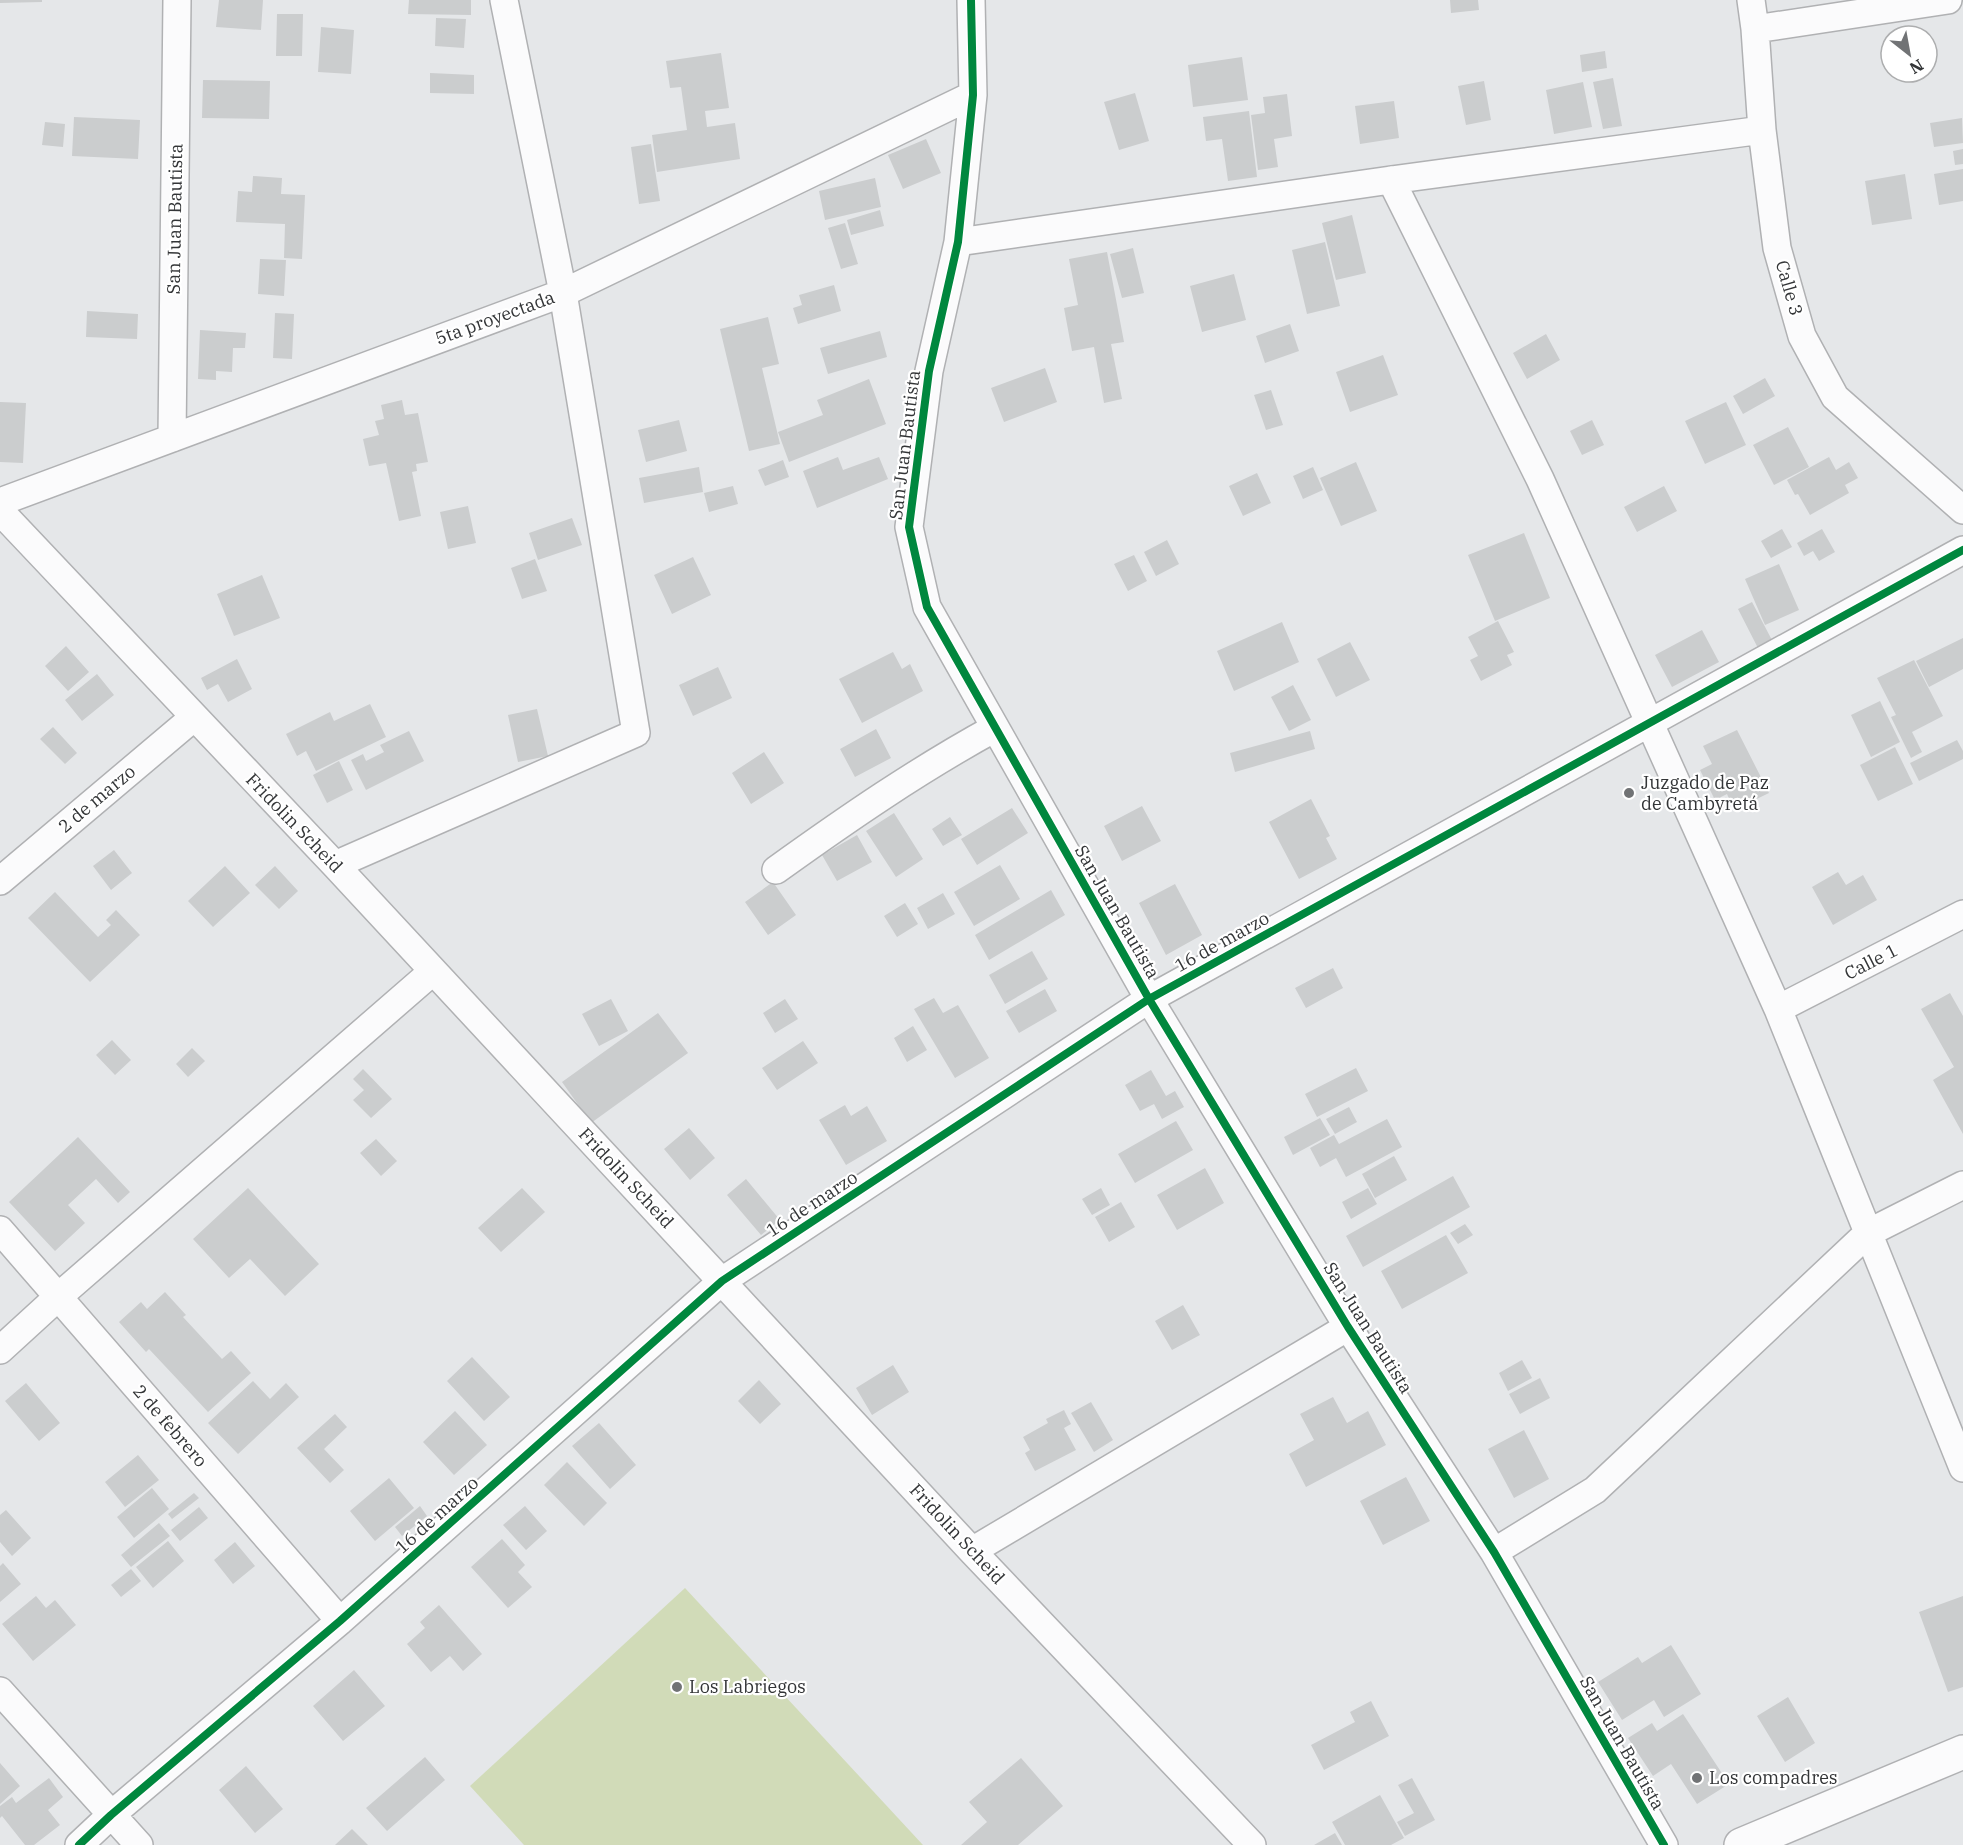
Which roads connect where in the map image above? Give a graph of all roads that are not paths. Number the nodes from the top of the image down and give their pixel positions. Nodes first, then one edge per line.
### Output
1 (177, 0) edge
2 (504, 0) edge
3 (971, 0) edge
4 (1751, 0) edge
5 (1947, 0) edge
6 (1755, 29) junction
7 (973, 95) junction
8 (1762, 130) junction
9 (1391, 180) junction
10 (958, 242) junction
11 (563, 292) junction
12 (172, 438) junction
13 (0, 502) edge
14 (1963, 510) edge
15 (0, 512) edge
16 (1963, 550) edge
17 (194, 718) junction
18 (1652, 721) junction
19 (995, 728) junction
20 (335, 865) junction
21 (776, 870) dead end
22 (0, 881) edge
23 (1963, 914) edge
24 (432, 972) junction
25 (1149, 999) junction
26 (1778, 1009) junction
27 (1963, 1185) edge
28 (0, 1230) edge
29 (1869, 1233) junction
30 (722, 1281) junction
31 (58, 1297) junction
32 (1348, 1327) junction
33 (0, 1350) edge
34 (1963, 1468) edge
35 (972, 1551) junction
36 (1494, 1552) junction
37 (340, 1621) junction
38 (0, 1691) edge
39 (1963, 1752) edge
40 (111, 1815) junction
41 (79, 1845) edge
42 (139, 1845) edge
43 (1252, 1845) edge
44 (1664, 1845) edge
45 (1741, 1845) edge

1 - 12 street, San Juan Bautista
2 - 11 street
3 - 7 street, San Juan Bautista
4 - 6 street, Calle 3
5 - 6 street
6 - 8 street, Calle 3
7 - 10 street, San Juan Bautista
7 - 11 street, 5ta proyectada
8 - 9 street
8 - 14 street, Calle 3
9 - 10 street
9 - 18 street
10 - 19 street, San Juan Bautista
11 - 12 street, 5ta proyectada
11 - 20 street
12 - 13 street, 5ta proyectada
15 - 17 street, Fridolin Scheid
16 - 18 street, 16 de marzo
17 - 20 street, Fridolin Scheid
17 - 22 street, 2 de marzo
18 - 25 street, 16 de marzo
18 - 26 street
19 - 21 street
19 - 25 street, San Juan Bautista
20 - 24 street, Fridolin Scheid
23 - 26 street, Calle 1
24 - 30 street, Fridolin Scheid
24 - 31 street
25 - 30 street, 16 de marzo
25 - 32 street, San Juan Bautista
26 - 29 street
27 - 29 street
28 - 31 street, 2 de febrero
29 - 34 street
29 - 36 street
30 - 35 street, Fridolin Scheid
30 - 37 street, 16 de marzo
31 - 33 street
31 - 37 street, 2 de febrero
32 - 35 street
32 - 36 street, San Juan Bautista
35 - 43 street, Fridolin Scheid
36 - 44 street, San Juan Bautista
37 - 40 street, 16 de marzo
38 - 40 street
39 - 45 main road
40 - 41 street, 16 de marzo
40 - 42 street

